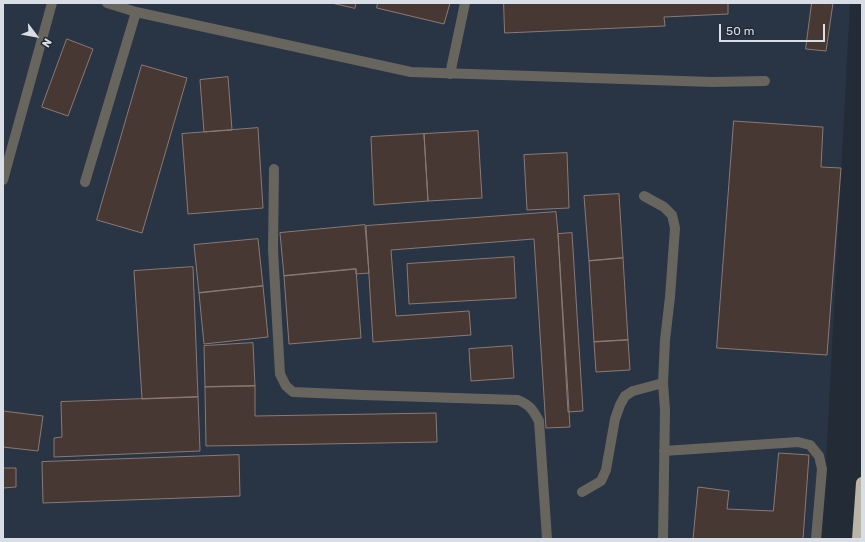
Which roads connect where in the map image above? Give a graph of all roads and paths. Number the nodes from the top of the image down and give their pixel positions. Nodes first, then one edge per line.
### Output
1 (52, 3) edge
2 (107, 3) edge
3 (465, 3) edge
4 (136, 12) junction
5 (450, 74) junction
6 (765, 81) dead end
7 (274, 169) dead end
8 (3, 180) edge
9 (85, 182) dead end
10 (644, 196) dead end
11 (663, 383) junction
12 (664, 451) junction
13 (862, 483) edge
14 (582, 492) dead end
15 (547, 539) edge
16 (663, 539) edge
17 (816, 539) edge
18 (858, 539) edge

1 - 8 street
2 - 4 street
3 - 5 street
4 - 5 street
4 - 9 street
5 - 6 street
7 - 15 street
10 - 11 street
11 - 12 street
11 - 14 street
12 - 16 street
12 - 17 street
13 - 18 highway

